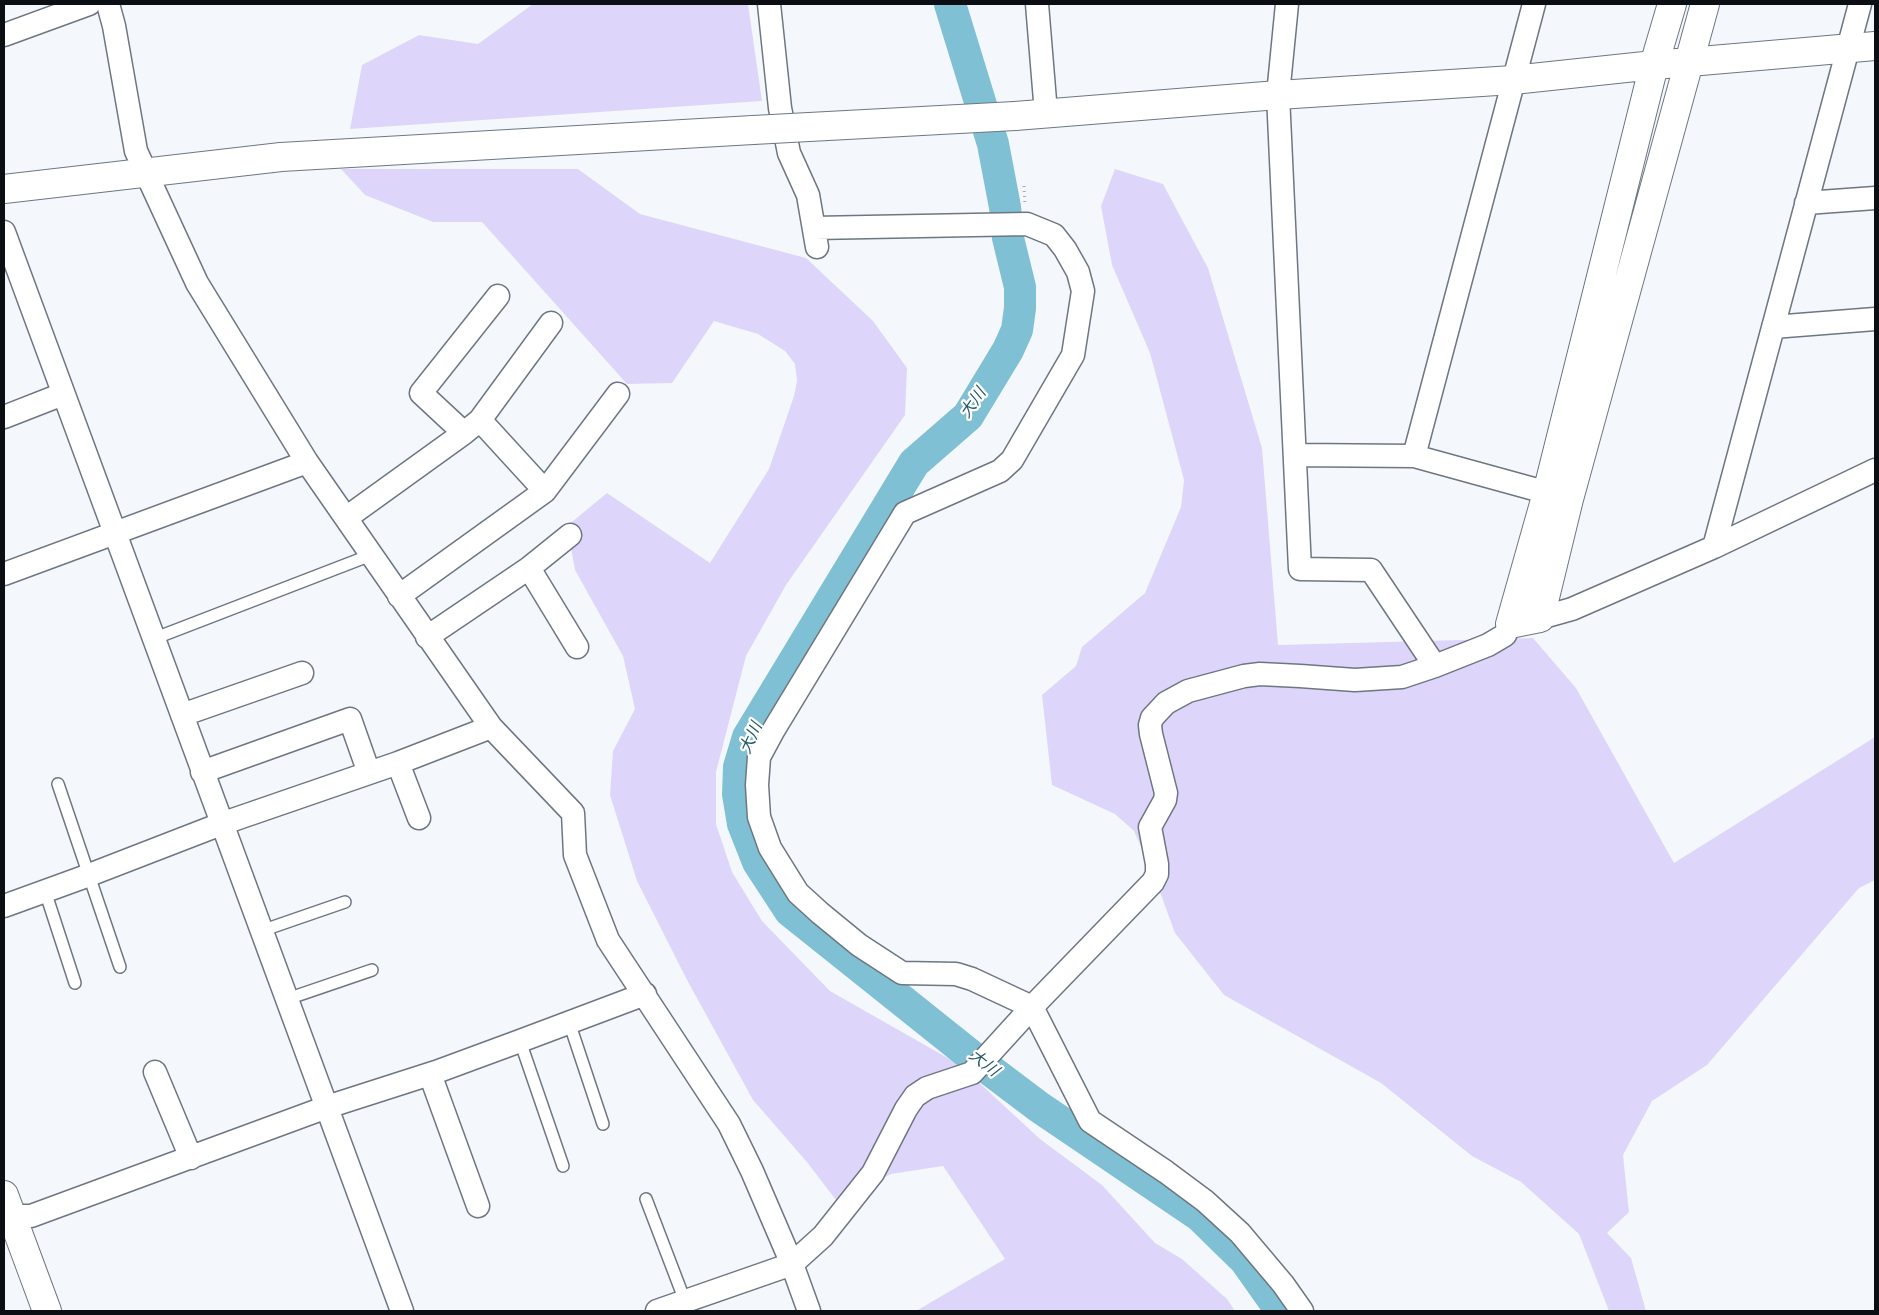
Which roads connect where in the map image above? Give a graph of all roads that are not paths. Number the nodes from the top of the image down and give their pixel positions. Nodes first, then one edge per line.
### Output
1 (89, 4) edge
2 (108, 4) edge
3 (769, 4) edge
4 (1038, 4) edge
5 (1287, 4) edge
6 (1534, 4) edge
7 (1672, 4) edge
8 (1705, 4) edge
9 (1860, 4) edge
10 (4, 35) edge
11 (1875, 46) edge
12 (1848, 48) junction
13 (1690, 62) junction
14 (1654, 65) junction
15 (1513, 80) junction
16 (1278, 94) junction
17 (1046, 113) junction
18 (146, 173) junction
19 (4, 188) edge
20 (1875, 198) edge
21 (1806, 203) junction
22 (4, 232) edge
23 (498, 296) dead end
24 (1875, 320) edge
25 (551, 323) dead end
26 (1773, 326) junction
27 (63, 394) junction
28 (618, 394) dead end
29 (4, 417) edge
30 (472, 427) junction
31 (1295, 455) junction
32 (1414, 456) junction
33 (307, 462) junction
34 (1875, 470) edge
35 (544, 491) junction
36 (1558, 496) junction
37 (346, 518) junction
38 (114, 532) junction
39 (570, 535) dead end
40 (1714, 546) junction
41 (371, 555) junction
42 (529, 568) junction
43 (4, 574) edge
44 (399, 596) junction
45 (1540, 618) junction
46 (1510, 624) junction
47 (427, 637) junction
48 (153, 639) junction
49 (577, 647) dead end
50 (1435, 666) junction
51 (302, 673) dead end
52 (182, 715) junction
53 (491, 727) junction
54 (398, 763) junction
55 (202, 772) junction
56 (369, 772) junction
57 (58, 784) dead end
58 (419, 818) dead end
59 (221, 824) junction
60 (90, 874) junction
61 (45, 891) junction
62 (345, 902) dead end
63 (4, 906) edge
64 (261, 931) junction
65 (120, 967) dead end
66 (372, 970) dead end
67 (75, 984) dead end
68 (644, 994) junction
69 (287, 999) junction
70 (1032, 1007) junction
71 (569, 1022) junction
72 (520, 1041) junction
73 (155, 1072) dead end
74 (430, 1074) junction
75 (327, 1108) junction
76 (603, 1124) dead end
77 (190, 1158) junction
78 (563, 1166) dead end
79 (646, 1199) dead end
80 (478, 1206) dead end
81 (6, 1210) edge
82 (792, 1264) junction
83 (685, 1301) junction
84 (47, 1311) edge
85 (402, 1311) edge
86 (659, 1311) edge
87 (809, 1311) edge
88 (1302, 1311) edge

1 - 10 street
2 - 18 street
3 - 70 street
4 - 17 street
5 - 16 street
6 - 15 street
7 - 14 street
8 - 13 street
9 - 12 street
11 - 12 street
12 - 13 street
12 - 21 street
13 - 14 street
13 - 36 street
14 - 15 street
14 - 36 street
15 - 16 street
15 - 32 street
16 - 17 street
16 - 31 street
17 - 18 street, bridge
18 - 19 street
18 - 33 street
20 - 21 street
21 - 26 street
22 - 27 street
23 - 30 street
24 - 26 street
25 - 30 street
26 - 40 street
27 - 29 street
27 - 38 street
28 - 35 street
30 - 35 street
30 - 37 street
31 - 32 street
31 - 50 street
32 - 36 street
33 - 37 street
33 - 38 street
34 - 40 street
35 - 44 street
36 - 45 street
36 - 46 street
37 - 41 street
38 - 43 street
38 - 48 street
39 - 42 street
40 - 45 street
41 - 44 street
41 - 48 lane
42 - 47 street
42 - 49 street
44 - 47 street
45 - 46 street
46 - 50 street
47 - 53 street
48 - 52 street
50 - 70 street
51 - 52 street
52 - 55 street
53 - 54 street
53 - 68 street
54 - 56 street
54 - 58 street
55 - 56 street
55 - 59 street
56 - 59 street
57 - 60 lane
59 - 60 street
59 - 64 street
60 - 61 street
60 - 65 lane
61 - 63 street
61 - 67 lane
62 - 64 lane
64 - 69 street
66 - 69 lane
68 - 71 street
68 - 82 street
69 - 75 street
70 - 82 street
70 - 88 street
71 - 72 street
71 - 76 lane
72 - 74 street
72 - 78 lane
73 - 77 street
74 - 75 street
74 - 80 street
75 - 77 street
75 - 85 street
77 - 81 street
79 - 83 lane
81 - 84 street
82 - 83 street
82 - 87 street
83 - 86 street

